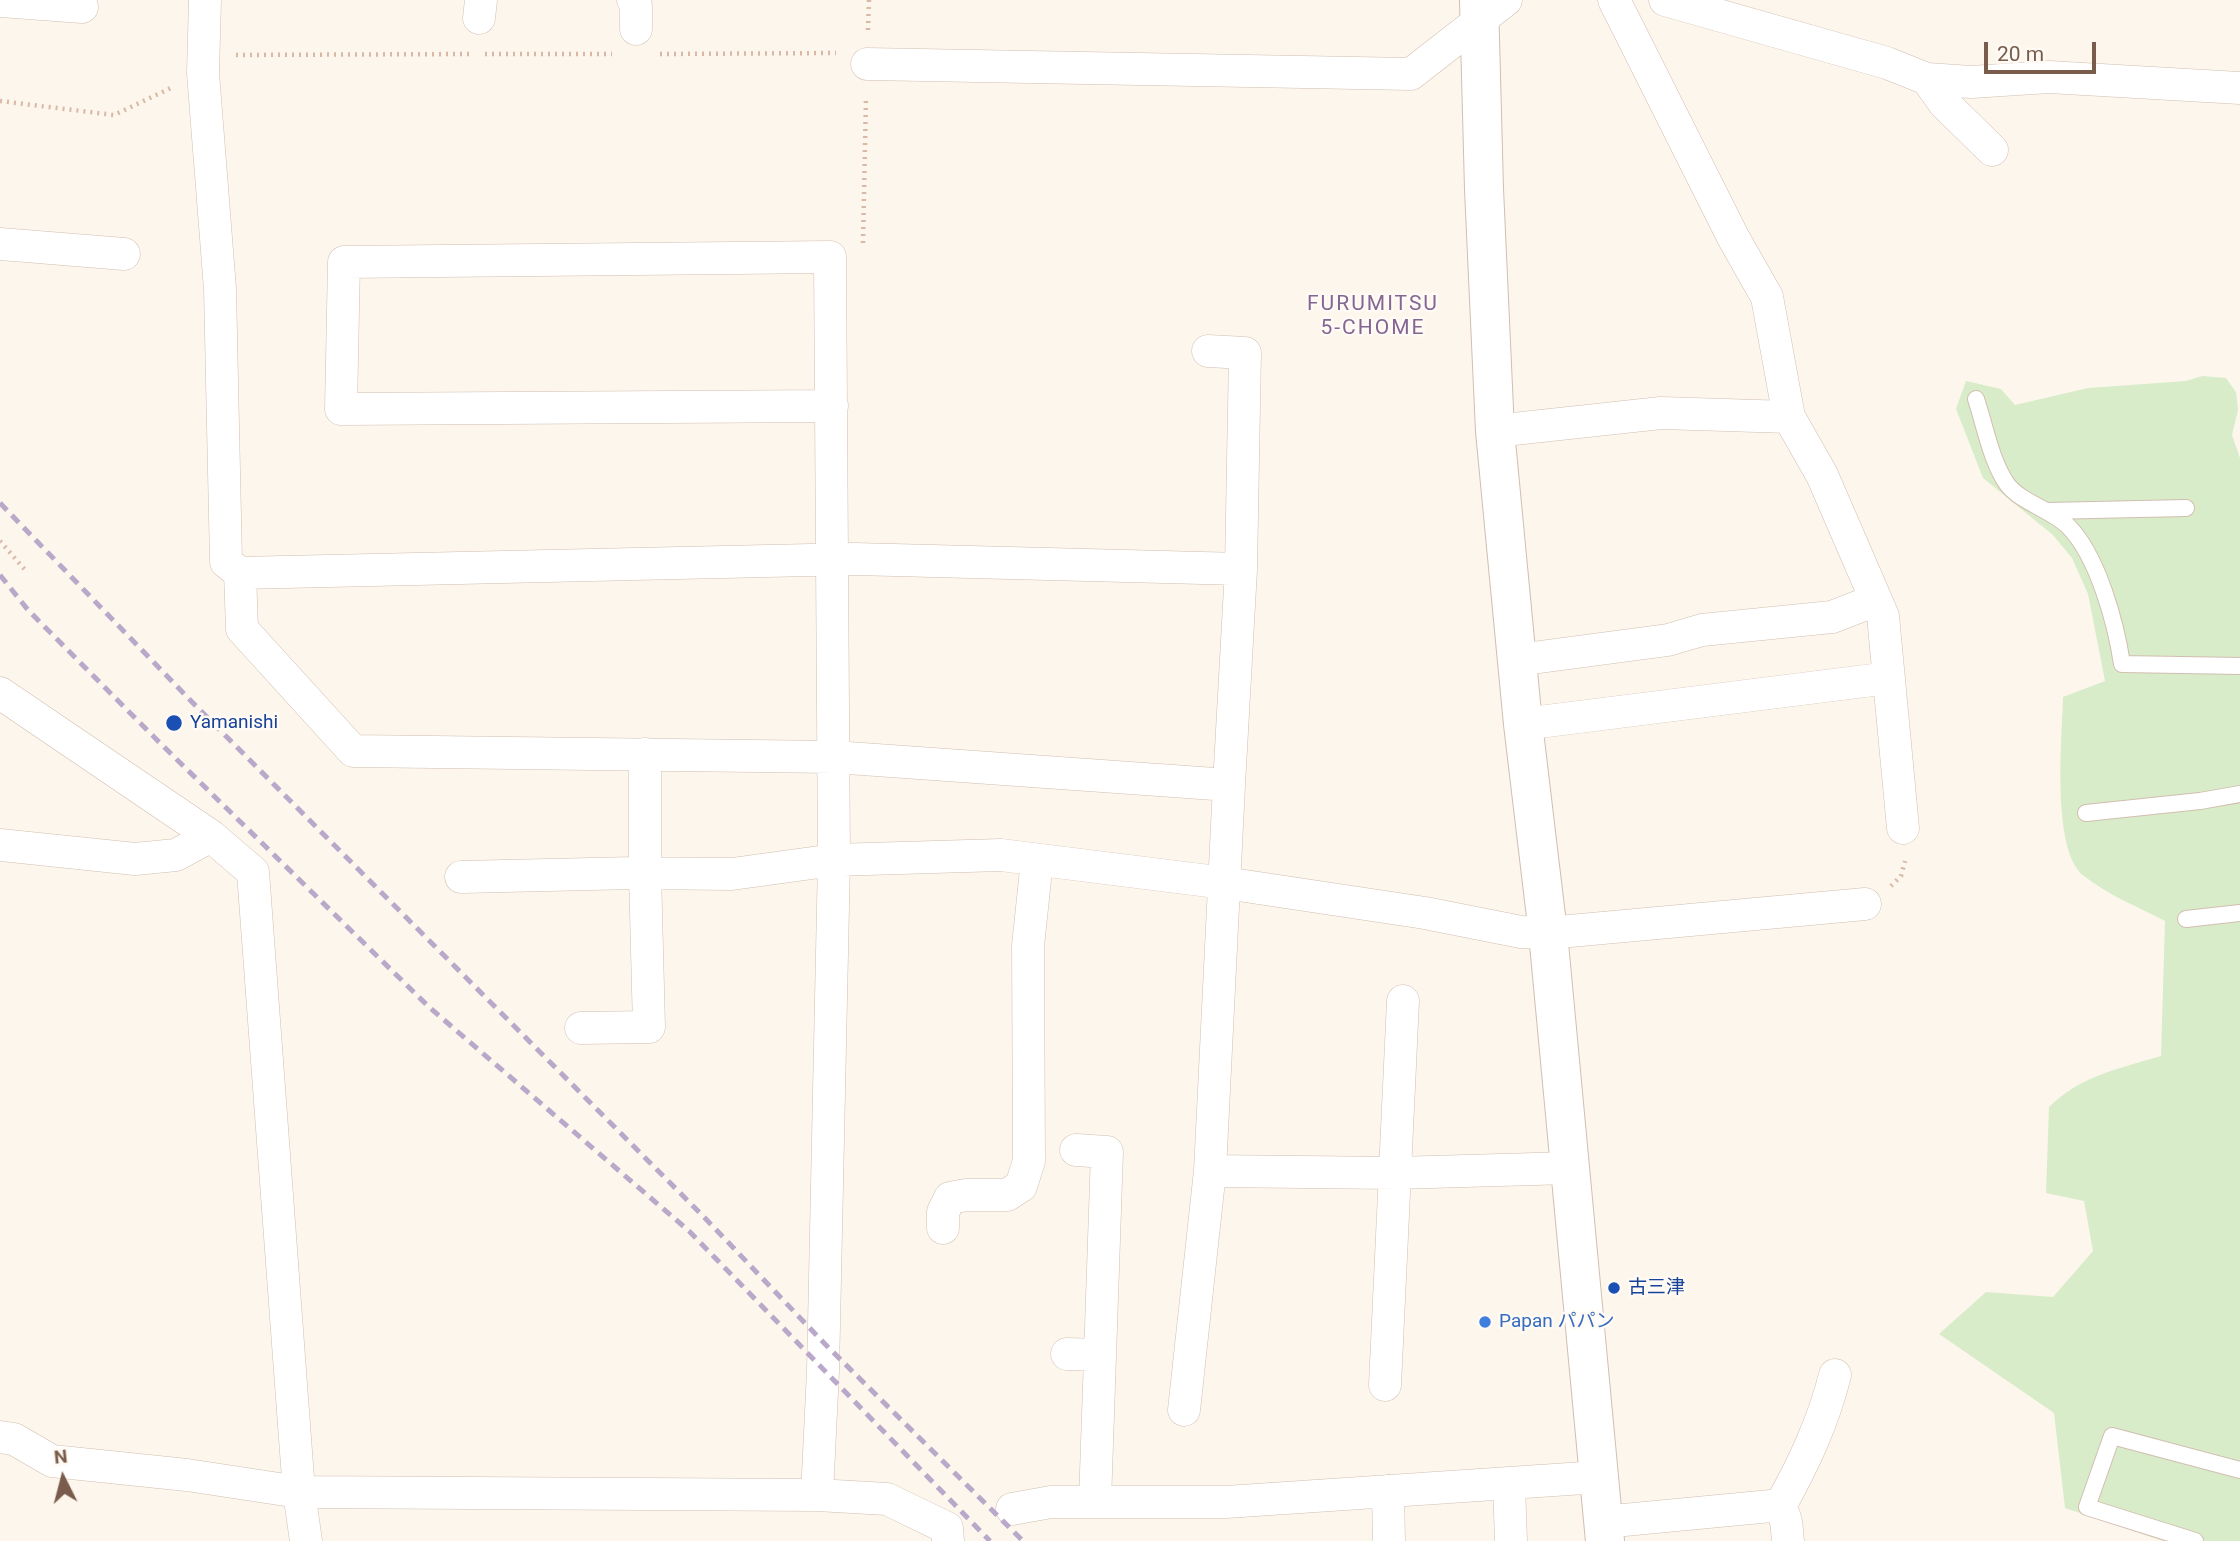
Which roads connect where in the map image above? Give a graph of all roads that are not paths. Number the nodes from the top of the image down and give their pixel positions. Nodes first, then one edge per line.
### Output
1 (205, 0) edge
2 (1614, 0) edge
3 (1665, 0) edge
4 (0, 1) edge
5 (82, 7) dead end
6 (1488, 7) edge
7 (854, 59) road end
8 (1927, 79) junction
9 (2240, 88) edge
10 (1992, 150) dead end
11 (0, 244) edge
12 (124, 254) dead end
13 (1208, 351) dead end
14 (1976, 399) dead end
15 (832, 406) junction
16 (1788, 417) junction
17 (1495, 431) junction
18 (2186, 508) dead end
19 (2047, 511) junction
20 (834, 559) junction
21 (1241, 569) junction
22 (240, 573) junction
23 (1876, 600) junction
24 (1517, 660) junction
25 (2240, 666) edge
26 (1889, 678) junction
27 (0, 693) edge
28 (1523, 724) junction
29 (645, 754) junction
30 (834, 757) junction
31 (1229, 785) junction
32 (2240, 794) edge
33 (2086, 813) dead end
34 (1903, 828) road end
35 (211, 836) junction
36 (0, 845) edge
37 (834, 860) junction
38 (1038, 860) junction
39 (645, 873) junction
40 (461, 877) dead end
41 (1225, 883) junction
42 (1865, 904) road end
43 (2240, 913) edge
44 (2186, 919) dead end
45 (1548, 933) junction
46 (1403, 1001) dead end
47 (581, 1028) dead end
48 (1076, 1150) dead end
49 (1570, 1168) junction
50 (1210, 1171) junction
51 (1395, 1173) junction
52 (943, 1228) dead end
53 (1067, 1354) dead end
54 (1100, 1355) junction
55 (1835, 1375) dead end
56 (1385, 1385) dead end
57 (1184, 1410) dead end
58 (0, 1437) edge
59 (2240, 1470) edge
60 (1599, 1477) junction
61 (1509, 1483) junction
62 (1388, 1491) junction
63 (299, 1492) junction
64 (817, 1495) junction
65 (1095, 1502) junction
66 (1779, 1508) junction
67 (1012, 1509) dead end
68 (1604, 1531) edge
69 (306, 1541) edge
70 (948, 1541) edge
71 (1389, 1541) edge
72 (1511, 1541) edge
73 (1788, 1541) edge
74 (2194, 1541) edge

1 - 22 street
2 - 16 street
3 - 8 street
4 - 5 street
6 - 7 street
6 - 17 street
8 - 9 street
8 - 10 street
11 - 12 street
13 - 21 street
14 - 19 lane
15 - 15 street
15 - 20 street
16 - 17 street
16 - 23 street
17 - 24 street
18 - 19 lane
19 - 25 lane
20 - 21 street
20 - 22 street
20 - 30 street
21 - 31 street
22 - 29 street
23 - 24 street
23 - 26 street
24 - 28 street
26 - 28 street
26 - 34 street
27 - 35 street
28 - 45 street
29 - 30 street
29 - 39 street
30 - 31 street
30 - 37 street
31 - 41 street
32 - 33 lane
35 - 36 street
35 - 63 street
37 - 38 street
37 - 39 street
37 - 64 street
38 - 41 street
38 - 52 street
39 - 40 street
39 - 47 street
41 - 45 street
41 - 50 street
42 - 45 street
43 - 44 lane
45 - 49 street
46 - 51 street
48 - 54 street
49 - 51 street
49 - 60 street
50 - 51 street
50 - 57 street
51 - 56 street
53 - 54 street
54 - 65 street
55 - 66 street
58 - 63 street
59 - 74 lane
60 - 61 street
60 - 68 street
61 - 62 street
61 - 72 street
62 - 65 street
62 - 71 street
63 - 64 street
63 - 69 street
64 - 70 street
65 - 67 street
66 - 68 street
66 - 73 street

